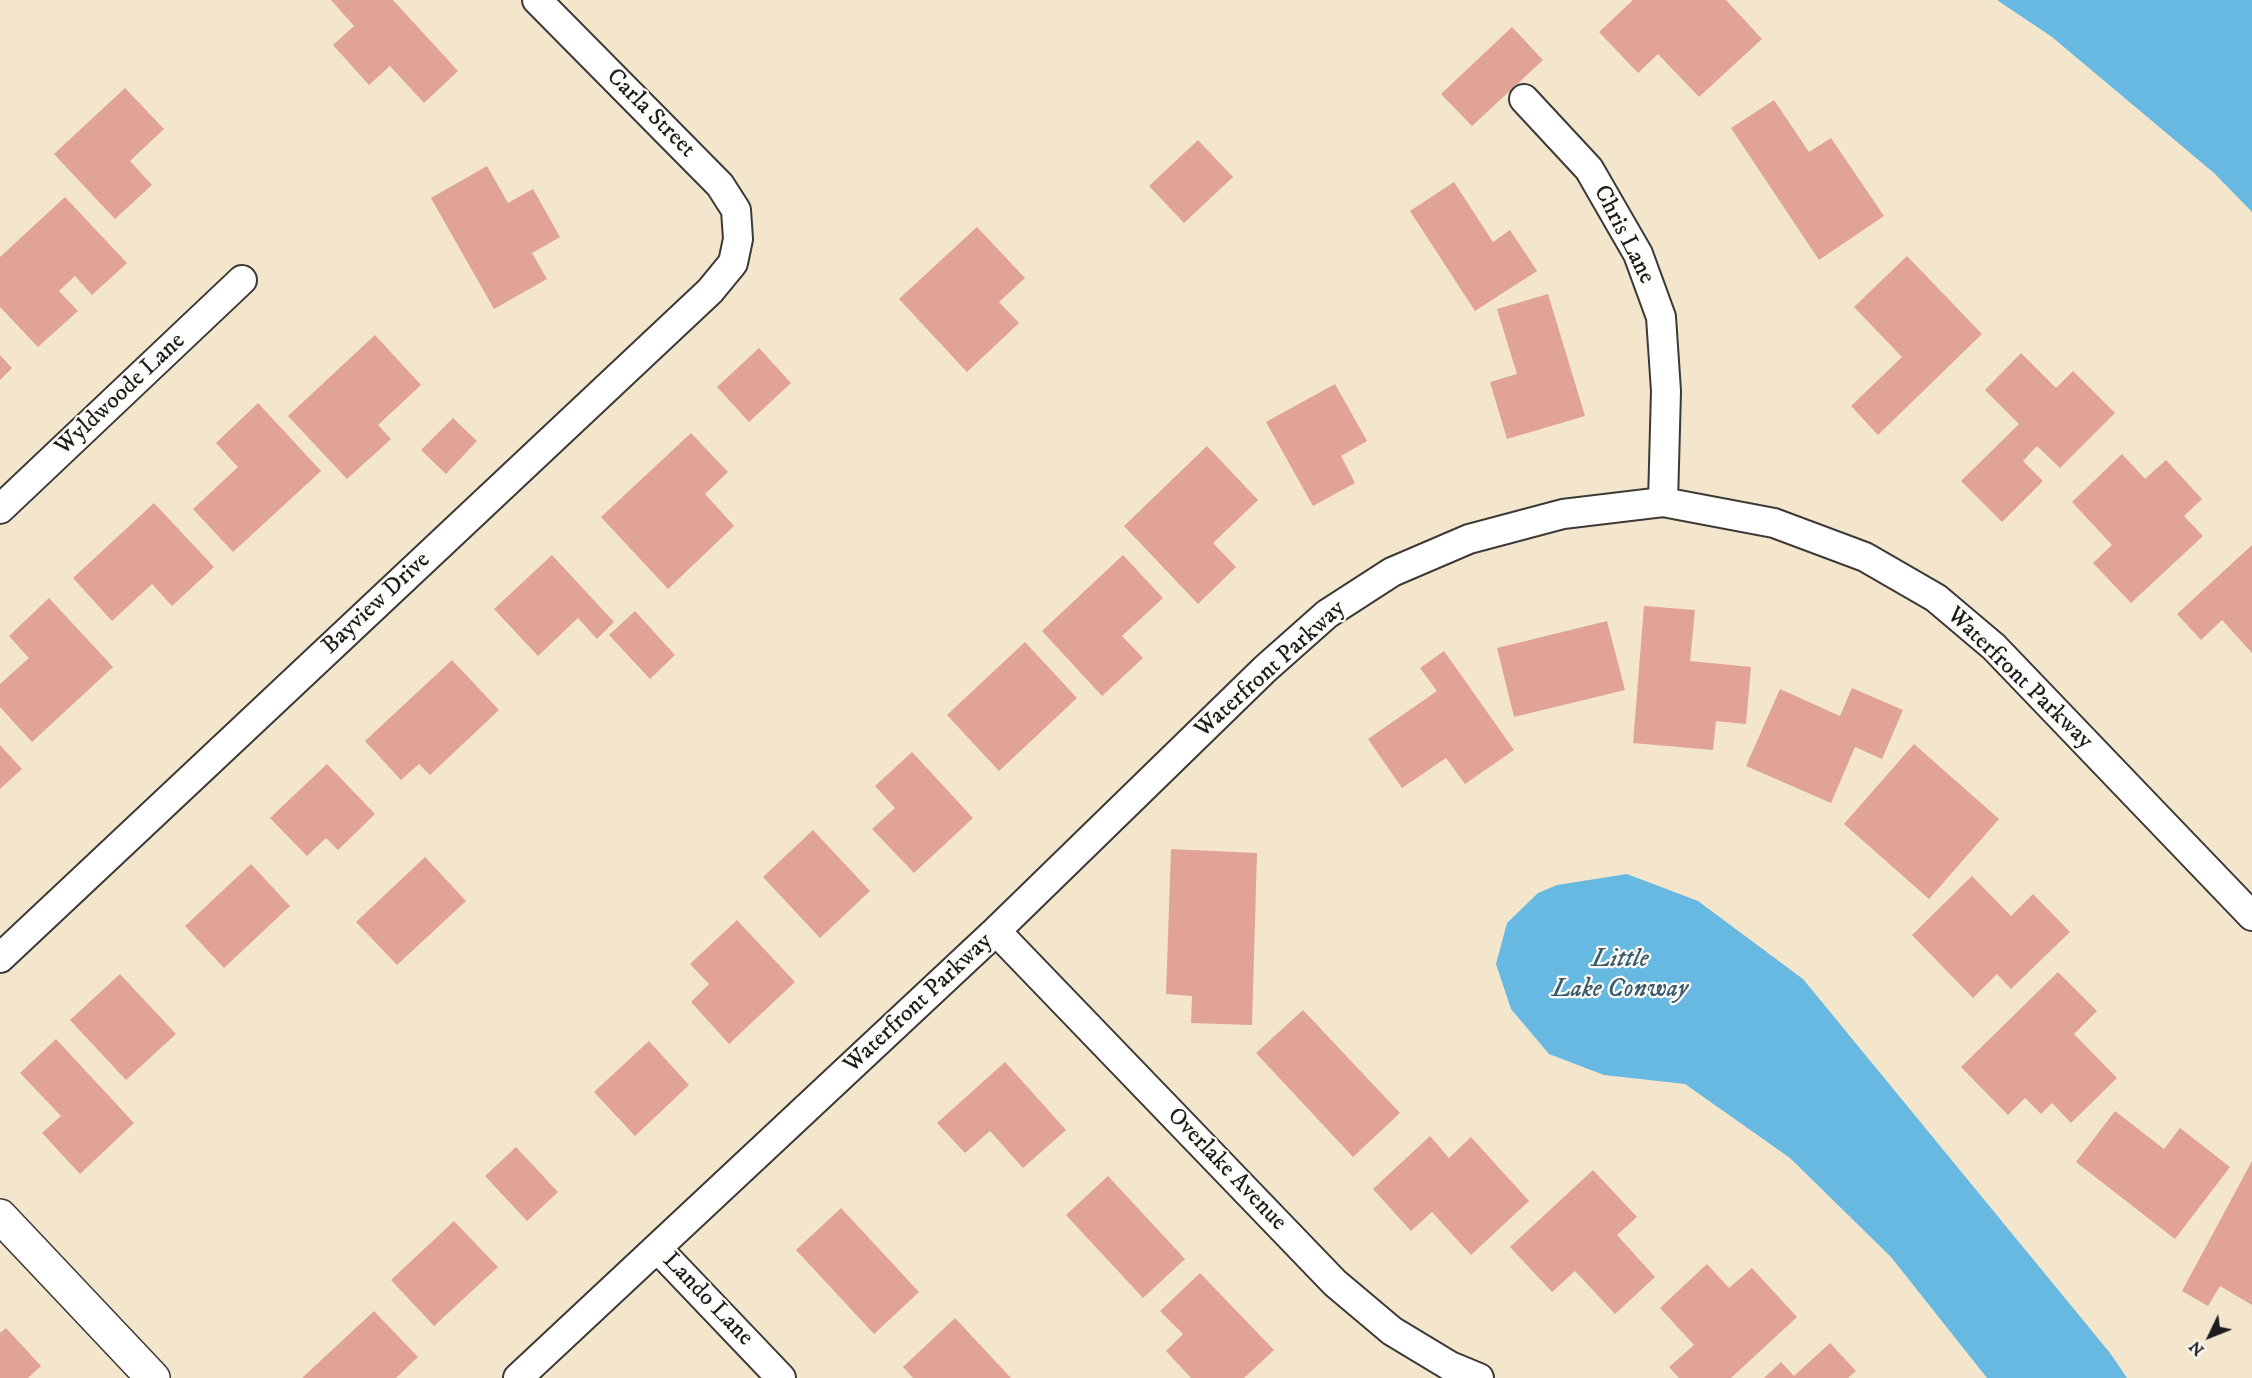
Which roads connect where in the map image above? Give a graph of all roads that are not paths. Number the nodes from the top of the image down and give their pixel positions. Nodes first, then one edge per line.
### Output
1 (537, 0) edge
2 (1524, 99) dead end
3 (738, 239) joint
4 (242, 280) dead end
5 (1663, 502) junction
6 (0, 509) edge
7 (2252, 916) edge
8 (996, 931) junction
9 (0, 958) edge
10 (0, 1216) edge
11 (657, 1248) junction
12 (153, 1378) edge
13 (518, 1378) edge
14 (781, 1378) edge
15 (1479, 1378) edge

1 - 3 street, Carla Street
2 - 5 street, Chris Lane
3 - 9 street, Bayview Drive
4 - 6 street, Wyldwoode Lane
5 - 7 street, Waterfront Parkway
5 - 8 street, Waterfront Parkway
8 - 11 street, Waterfront Parkway
8 - 15 street, Overlake Avenue
10 - 12 street
11 - 13 street, Waterfront Parkway
11 - 14 street, Lando Lane

